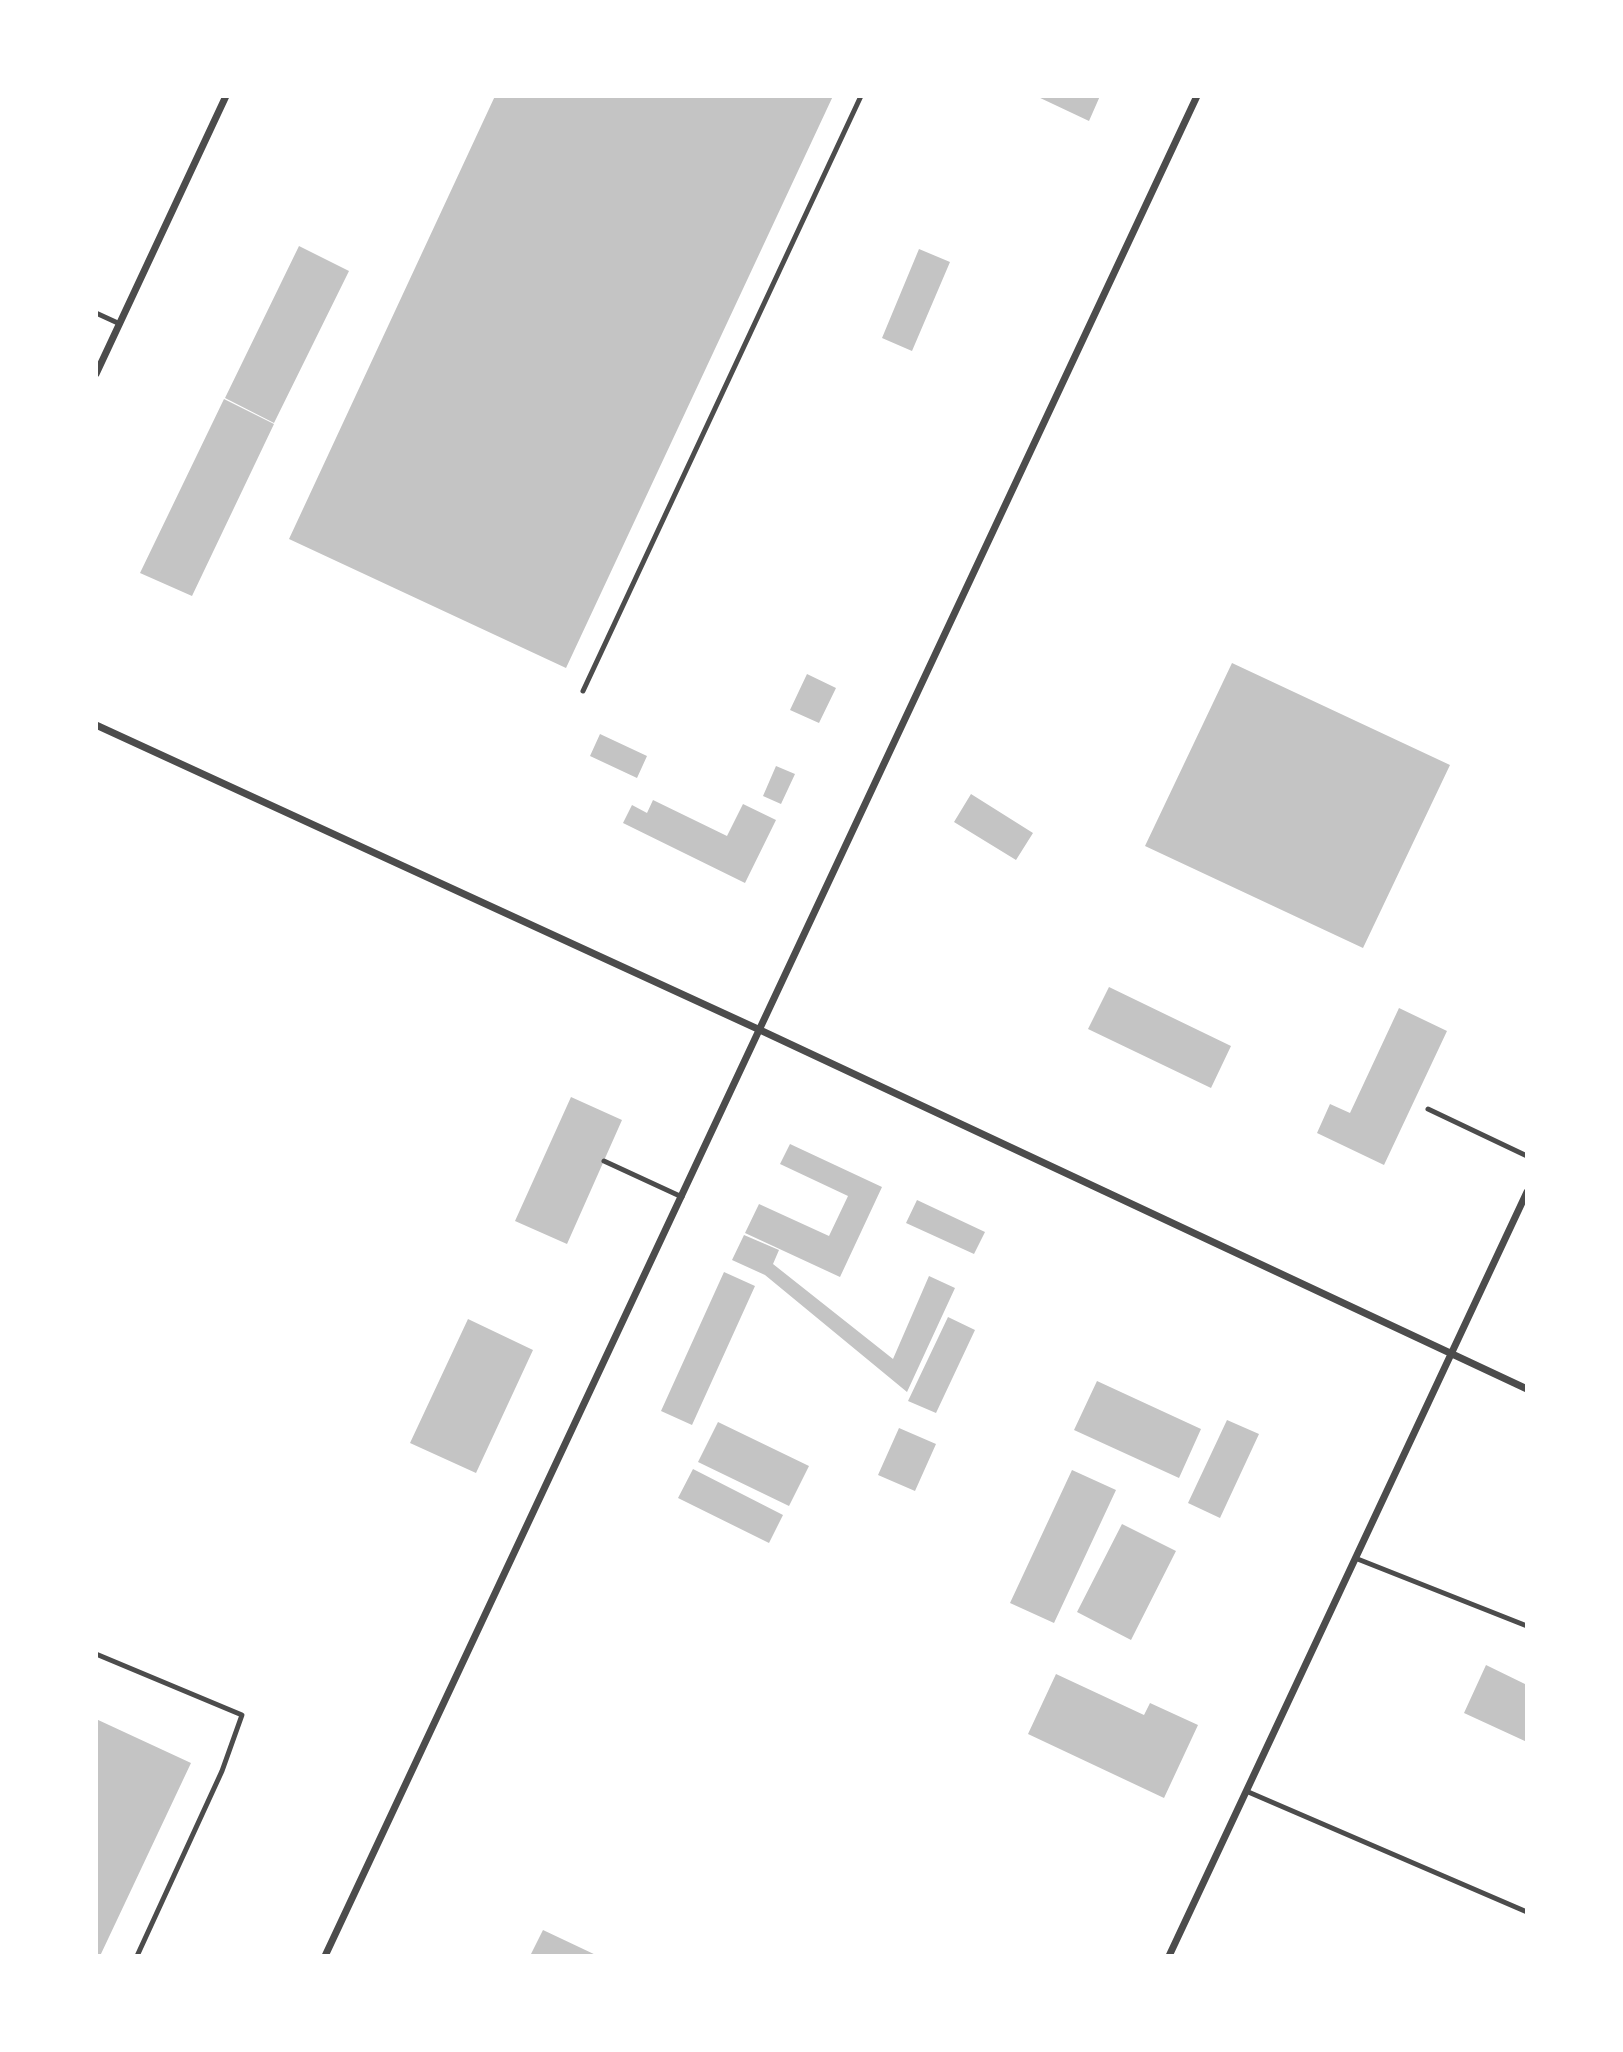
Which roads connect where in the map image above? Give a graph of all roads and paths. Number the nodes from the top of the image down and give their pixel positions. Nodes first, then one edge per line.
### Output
1 (226, 96) edge
2 (861, 96) edge
3 (1197, 96) edge
4 (96, 313) edge
5 (120, 324) junction
6 (96, 374) edge
7 (583, 691) dead end
8 (96, 725) edge
9 (760, 1030) junction
10 (1428, 1109) dead end
11 (1527, 1156) edge
12 (604, 1161) dead end
13 (1527, 1192) edge
14 (682, 1197) junction
15 (1451, 1354) junction
16 (1527, 1389) edge
17 (1355, 1558) junction
18 (1527, 1626) edge
19 (96, 1654) edge
20 (1246, 1791) junction
21 (1527, 1912) edge
22 (137, 1956) edge
23 (326, 1956) edge
24 (1169, 1956) edge

1 - 5 street
2 - 7 lane
3 - 9 street
4 - 5 lane
5 - 6 street
8 - 9 street
9 - 14 street
9 - 15 street
10 - 11 lane
12 - 14 lane
13 - 15 street
14 - 23 street
15 - 16 street
15 - 17 street
17 - 18 lane
17 - 20 street
19 - 22 lane
20 - 21 lane
20 - 24 street

